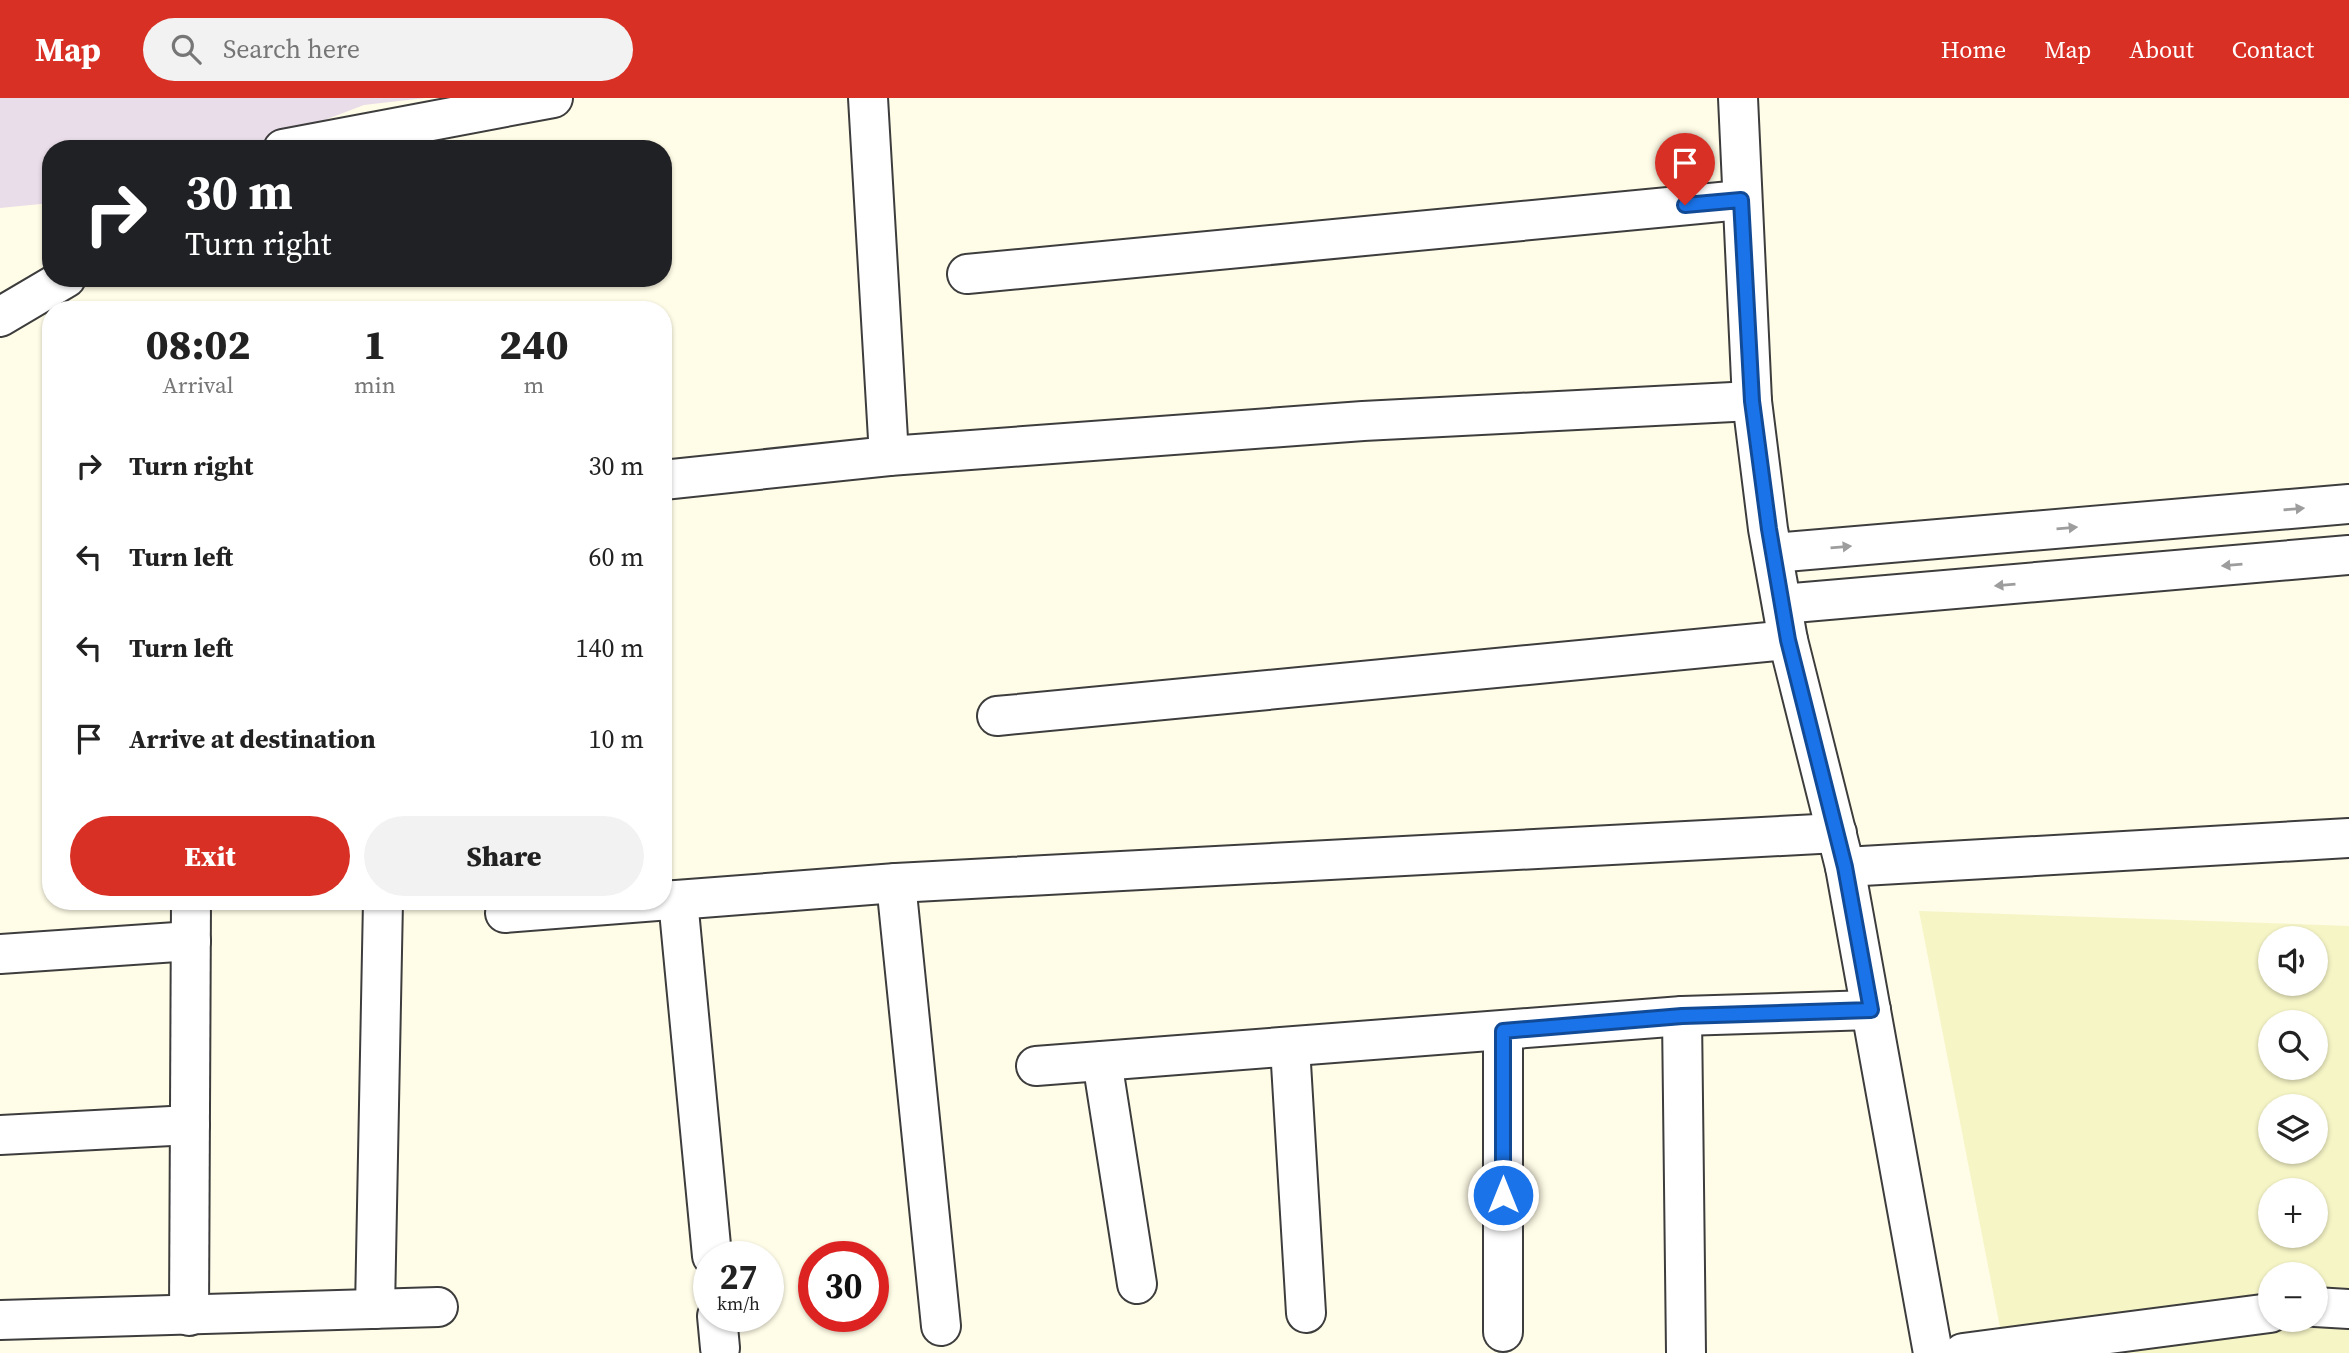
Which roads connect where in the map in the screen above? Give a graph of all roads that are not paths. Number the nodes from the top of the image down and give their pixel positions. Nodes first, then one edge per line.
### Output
1 (553, 98) edge
2 (868, 98) edge
3 (1738, 98) edge
4 (331, 140) edge
5 (1741, 200) junction
6 (967, 274) dead end
7 (51, 287) edge
8 (0, 317) edge
9 (1752, 401) junction
10 (889, 456) junction
11 (672, 479) edge
12 (2349, 504) edge
13 (1773, 553) junction
14 (2349, 555) edge
15 (1785, 622) junction
16 (997, 716) dead end
17 (2349, 838) edge
18 (1841, 850) junction
19 (896, 883) junction
20 (672, 901) edge
21 (191, 910) edge
22 (383, 910) edge
23 (545, 910) edge
24 (667, 910) edge
25 (505, 913) dead end
26 (191, 941) junction
27 (0, 954) edge
28 (1871, 1010) junction
29 (1682, 1016) junction
30 (1503, 1031) junction
31 (1290, 1047) junction
32 (1102, 1061) junction
33 (1036, 1066) dead end
34 (190, 1125) junction
35 (0, 1135) edge
36 (710, 1241) edge
37 (1137, 1284) dead end
38 (438, 1307) dead end
39 (375, 1308) junction
40 (2328, 1308) edge
41 (2349, 1309) edge
42 (1306, 1313) dead end
43 (2258, 1315) edge
44 (189, 1316) junction
45 (0, 1320) edge
46 (941, 1326) dead end
47 (1503, 1332) dead end
48 (1686, 1353) edge
49 (1933, 1353) edge
50 (1963, 1353) edge

1 - 4 street
2 - 10 street
3 - 5 street
5 - 6 street
5 - 9 street
7 - 8 street
9 - 10 street
9 - 13 street
10 - 11 street
13 -> 12 street
13 - 15 street
14 -> 15 street
15 - 16 street
15 - 18 street
17 - 18 street
18 - 19 street
18 - 28 street
19 - 20 street
19 - 46 street
21 - 26 street
22 - 39 street
23 - 25 street
24 - 36 street
26 - 27 street
26 - 34 street
28 - 29 street
28 - 49 street
29 - 30 street
29 - 48 street
30 - 31 street
30 - 47 street
31 - 32 street
31 - 42 street
32 - 33 street
32 - 37 street
34 - 35 street
34 - 44 street
38 - 39 street
39 - 44 street
40 - 41 street
43 - 50 street
44 - 45 street

